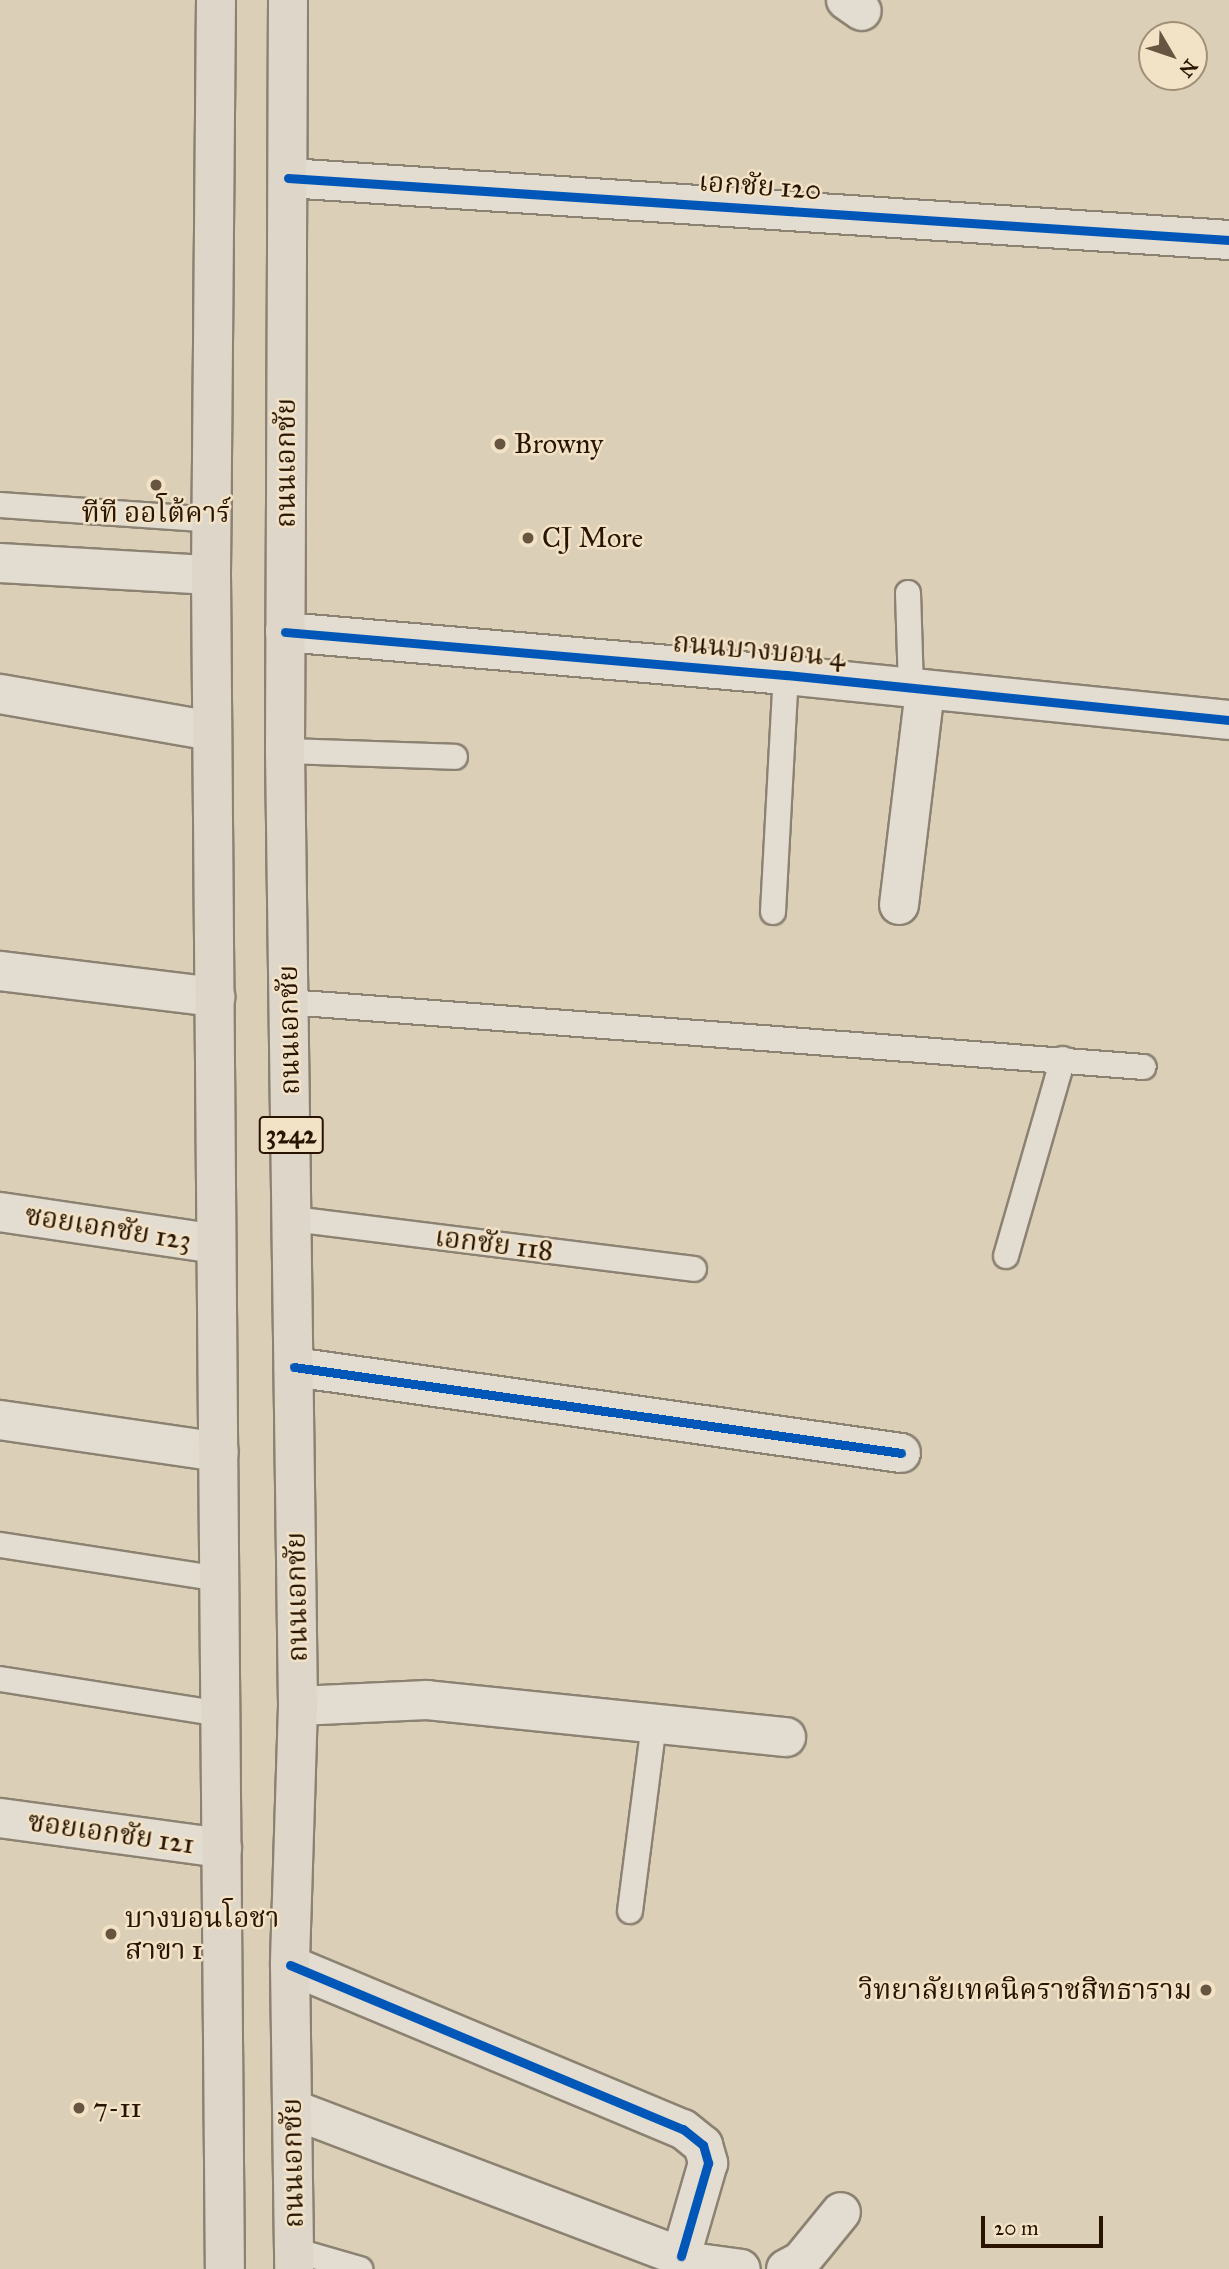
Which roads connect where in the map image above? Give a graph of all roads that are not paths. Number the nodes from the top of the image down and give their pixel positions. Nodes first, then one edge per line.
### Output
1 (216, 0) edge
2 (288, 0) edge
3 (288, 178) junction
4 (1229, 240) edge
5 (0, 505) edge
6 (215, 520) junction
7 (0, 563) edge
8 (211, 575) junction
9 (908, 593) dead end
10 (285, 632) junction
11 (786, 675) junction
12 (918, 689) junction
13 (0, 694) edge
14 (1229, 720) edge
15 (212, 731) junction
16 (285, 751) junction
17 (455, 757) dead end
18 (899, 905) dead end
19 (773, 912) dead end
20 (0, 971) edge
21 (215, 997) junction
22 (288, 1002) junction
23 (1063, 1059) junction
24 (1144, 1067) dead end
25 (0, 1212) edge
26 (293, 1219) junction
27 (216, 1244) junction
28 (1006, 1256) dead end
29 (694, 1269) dead end
30 (295, 1367) junction
31 (0, 1420) edge
32 (219, 1452) junction
33 (901, 1453) dead end
34 (0, 1545) edge
35 (219, 1579) junction
36 (0, 1679) edge
37 (298, 1706) junction
38 (220, 1714) junction
39 (654, 1724) junction
40 (786, 1737) dead end
41 (0, 1818) edge
42 (222, 1848) junction
43 (630, 1911) dead end
44 (290, 1965) junction
45 (292, 2109) junction
46 (841, 2213) dead end
47 (681, 2256) junction
48 (294, 2260) edge
49 (225, 2269) edge
50 (360, 2269) edge
51 (741, 2269) edge
52 (786, 2269) edge

1 - 6 main road, 3242
2 - 3 main road, ถนนเอกชัย / 3242
3 - 4 street, เอกชัย 120
3 - 10 main road, ถนนเอกชัย / 3242
5 - 6 lane
6 - 8 main road, 3242
7 - 8 street
8 - 15 main road, 3242
9 - 12 lane
10 - 11 street, ถนนบางบอน 4
10 - 16 main road, ถนนเอกชัย / 3242
11 - 12 street, ถนนบางบอน 4
11 - 19 lane
12 - 14 street, ถนนบางบอน 4
12 - 18 street
13 - 15 street
15 - 21 main road, 3242
16 - 17 lane
16 - 22 main road, ถนนเอกชัย / 3242
20 - 21 street
21 - 27 main road, 3242
22 - 23 lane
22 - 26 main road, ถนนเอกชัย / 3242
23 - 24 lane
23 - 28 lane
25 - 27 street, ซอยเอกชัย 123
26 - 29 lane, เอกชัย 118
26 - 30 main road, ถนนเอกชัย / 3242
27 - 32 main road, 3242
30 - 33 street
30 - 37 main road, ถนนเอกชัย / 3242
31 - 32 street
32 - 35 main road, 3242
34 - 35 lane
35 - 38 main road, 3242
36 - 38 lane
37 - 39 street
37 - 44 main road, ถนนเอกชัย / 3242
38 - 42 main road, 3242
39 - 40 street
39 - 43 lane
41 - 42 street, ซอยเอกชัย 121
42 - 49 main road, 3242
44 - 45 main road, ถนนเอกชัย / 3242
44 - 47 street
45 - 47 street
45 - 48 main road, ถนนเอกชัย / 3242
46 - 52 street
47 - 51 street
48 - 50 lane

